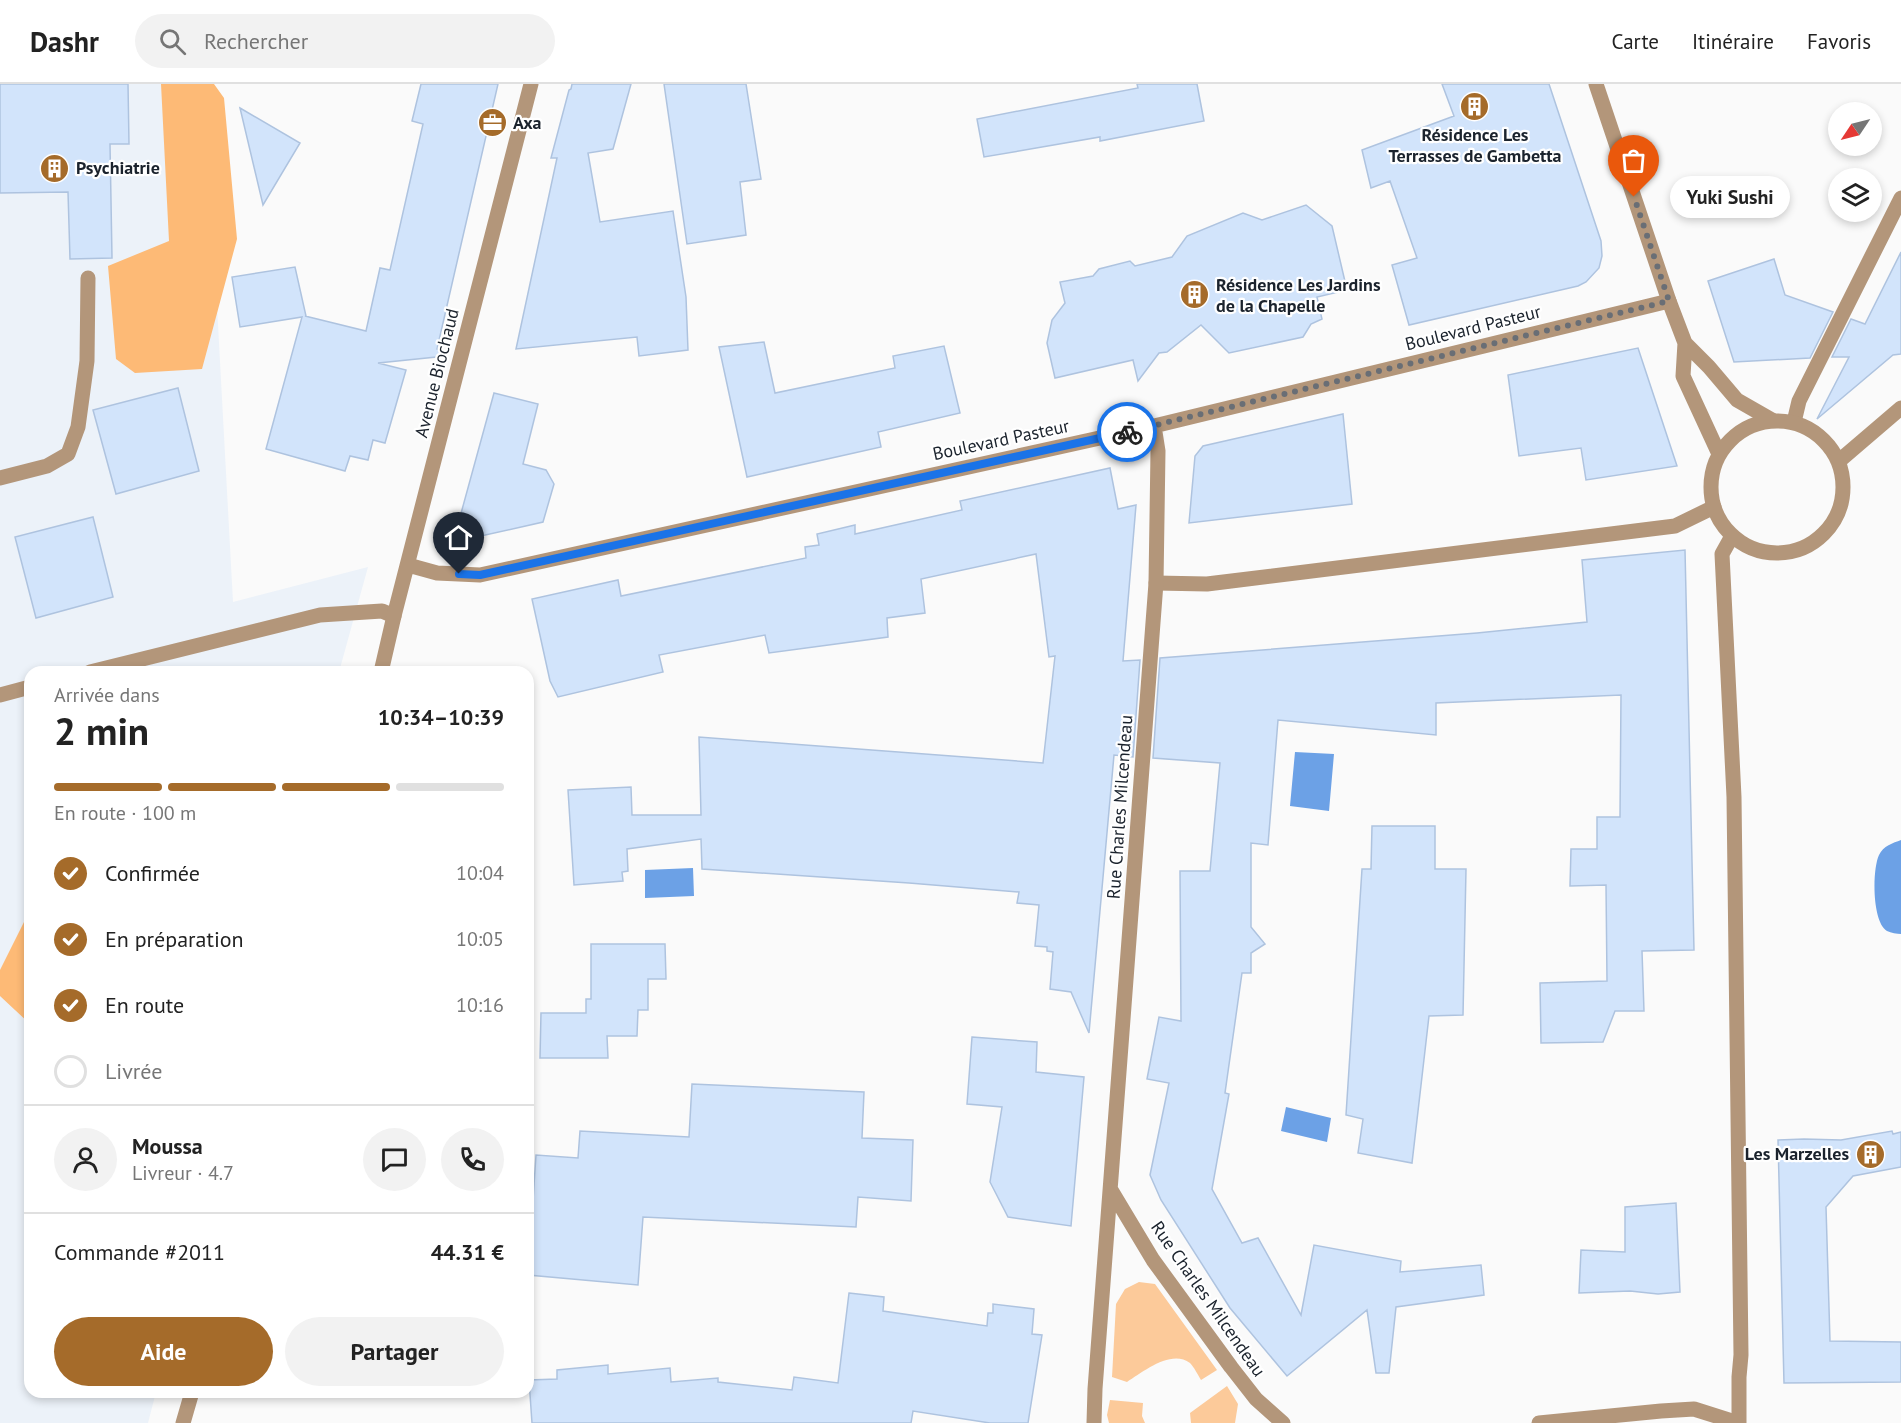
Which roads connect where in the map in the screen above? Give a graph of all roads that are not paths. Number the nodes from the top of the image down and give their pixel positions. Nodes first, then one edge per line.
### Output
1 (531, 84) edge
2 (1596, 84) edge
3 (1901, 198) edge
4 (88, 278) dead end
5 (1669, 301) junction
6 (1685, 343) junction
7 (1901, 408) edge
8 (1772, 420) junction
9 (1794, 422) junction
10 (1154, 426) junction
11 (1719, 454) junction
12 (1839, 461) junction
13 (0, 478) edge
14 (1714, 507) junction
15 (1732, 536) junction
16 (408, 565) junction
17 (1156, 583) junction
18 (394, 616) junction
19 (114, 666) edge
20 (382, 666) edge
21 (24, 689) edge
22 (0, 695) edge
23 (1111, 1190) junction
24 (190, 1398) edge
25 (183, 1423) edge
26 (1094, 1423) edge
27 (1282, 1423) edge
28 (1539, 1423) edge
29 (1738, 1423) edge

1 - 16 street, Avenue Biochaud
2 - 5 street
3 - 9 street
4 - 13 street
5 - 6 street
5 - 10 street, Boulevard Pasteur
6 - 8 street
6 - 11 street
7 - 12 street
8 - 9 street
8 - 11 street
9 - 12 street
10 - 16 street, Boulevard Pasteur
10 - 17 street, Rue Charles Milcendeau
11 - 14 street
12 - 15 street
14 - 15 street
14 - 17 street
15 - 29 street
16 - 18 street, Avenue Biochaud
17 - 23 street, Rue Charles Milcendeau
18 - 19 street
18 - 20 street, Avenue Biochaud
21 - 22 street
23 - 26 street, Rue Charles Milcendeau
23 - 27 street, Rue Charles Milcendeau
24 - 25 street
28 - 29 street

